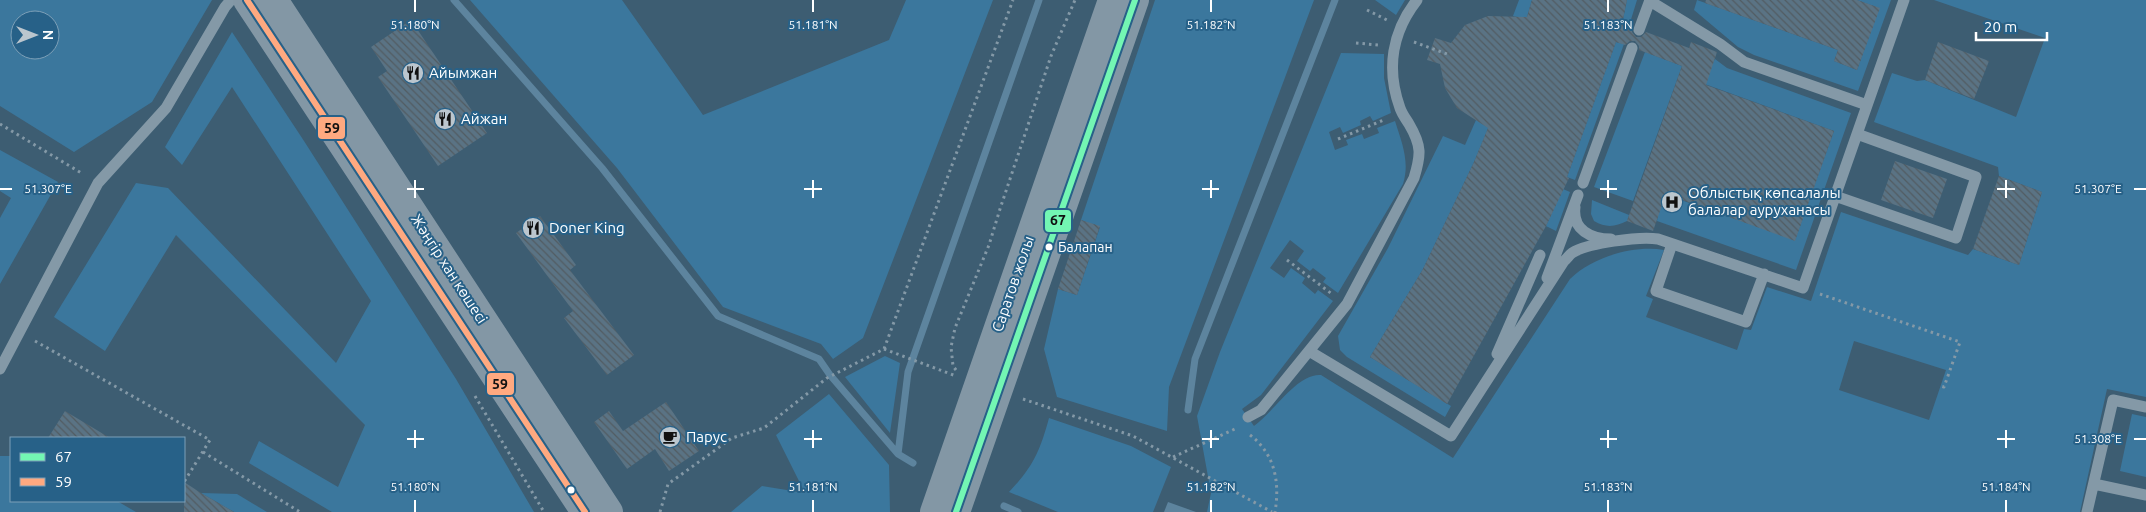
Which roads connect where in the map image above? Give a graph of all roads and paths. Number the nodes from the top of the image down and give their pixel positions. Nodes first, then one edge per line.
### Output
1 (231, 0) edge
2 (247, 0) edge
3 (274, 0) edge
4 (1013, 0) edge
5 (1075, 0) edge
6 (1112, 0) edge
7 (1135, 0) edge
8 (1417, 0) edge
9 (1650, 0) edge
10 (1904, 0) edge
11 (1639, 30) dead end
12 (1396, 37) junction
13 (1632, 48) dead end
14 (1447, 54) dead end
15 (1867, 105) junction
16 (1402, 113) junction
17 (0, 124) edge
18 (1857, 134) junction
19 (1338, 139) dead end
20 (98, 183) junction
21 (1582, 183) dead end
22 (1835, 196) junction
23 (1632, 238) junction
24 (1672, 244) junction
25 (1540, 255) dead end
26 (1287, 260) dead end
27 (1764, 274) junction
28 (1803, 288) junction
29 (1540, 296) junction
30 (1347, 304) junction
31 (19, 332) junction
32 (884, 349) junction
33 (1309, 351) junction
34 (0, 369) edge
35 (1940, 386) dead end
36 (1482, 388) junction
37 (998, 391) junction
38 (2146, 407) edge
39 (1261, 410) junction
40 (1248, 417) dead end
41 (1240, 427) junction
42 (203, 452) junction
43 (1172, 456) junction
44 (185, 480) edge
45 (2094, 484) junction
46 (2146, 495) edge
47 (300, 512) edge
48 (585, 512) edge
49 (609, 512) edge
50 (660, 512) edge
51 (934, 512) edge
52 (956, 512) edge
53 (1274, 512) edge
54 (2088, 512) edge

1 - 20 lane
2 - 48 main road, Жәңгір хан көшесі
3 - 49 main road, Жәңгір хан көшесі
4 - 32 path
5 - 32 path
6 - 51 main road, Саратов жолы
7 - 37 main road, Саратов жолы
8 - 12 lane
9 - 11 lane
9 - 15 lane
10 - 15 lane
12 - 14 path
12 - 16 lane
13 - 21 lane
15 - 18 lane
16 - 19 path
16 - 30 lane
17 - 20 path
18 - 22 lane
18 - 22 lane
20 - 31 lane
22 - 28 lane
23 - 24 lane
23 - 29 lane
23 - 29 lane
24 - 27 lane
24 - 27 lane
25 - 36 lane
26 - 30 path
27 - 28 lane
28 - 35 path
29 - 36 lane
30 - 33 lane
31 - 34 lane
31 - 42 path
32 - 50 path
33 - 36 lane
33 - 39 lane
37 - 43 path
37 - 52 main road, Саратов жолы
38 - 45 lane
39 - 40 lane
39 - 41 path
41 - 43 path
41 - 53 path
42 - 44 path
42 - 47 path
43 - 53 path
45 - 46 lane
45 - 54 lane

